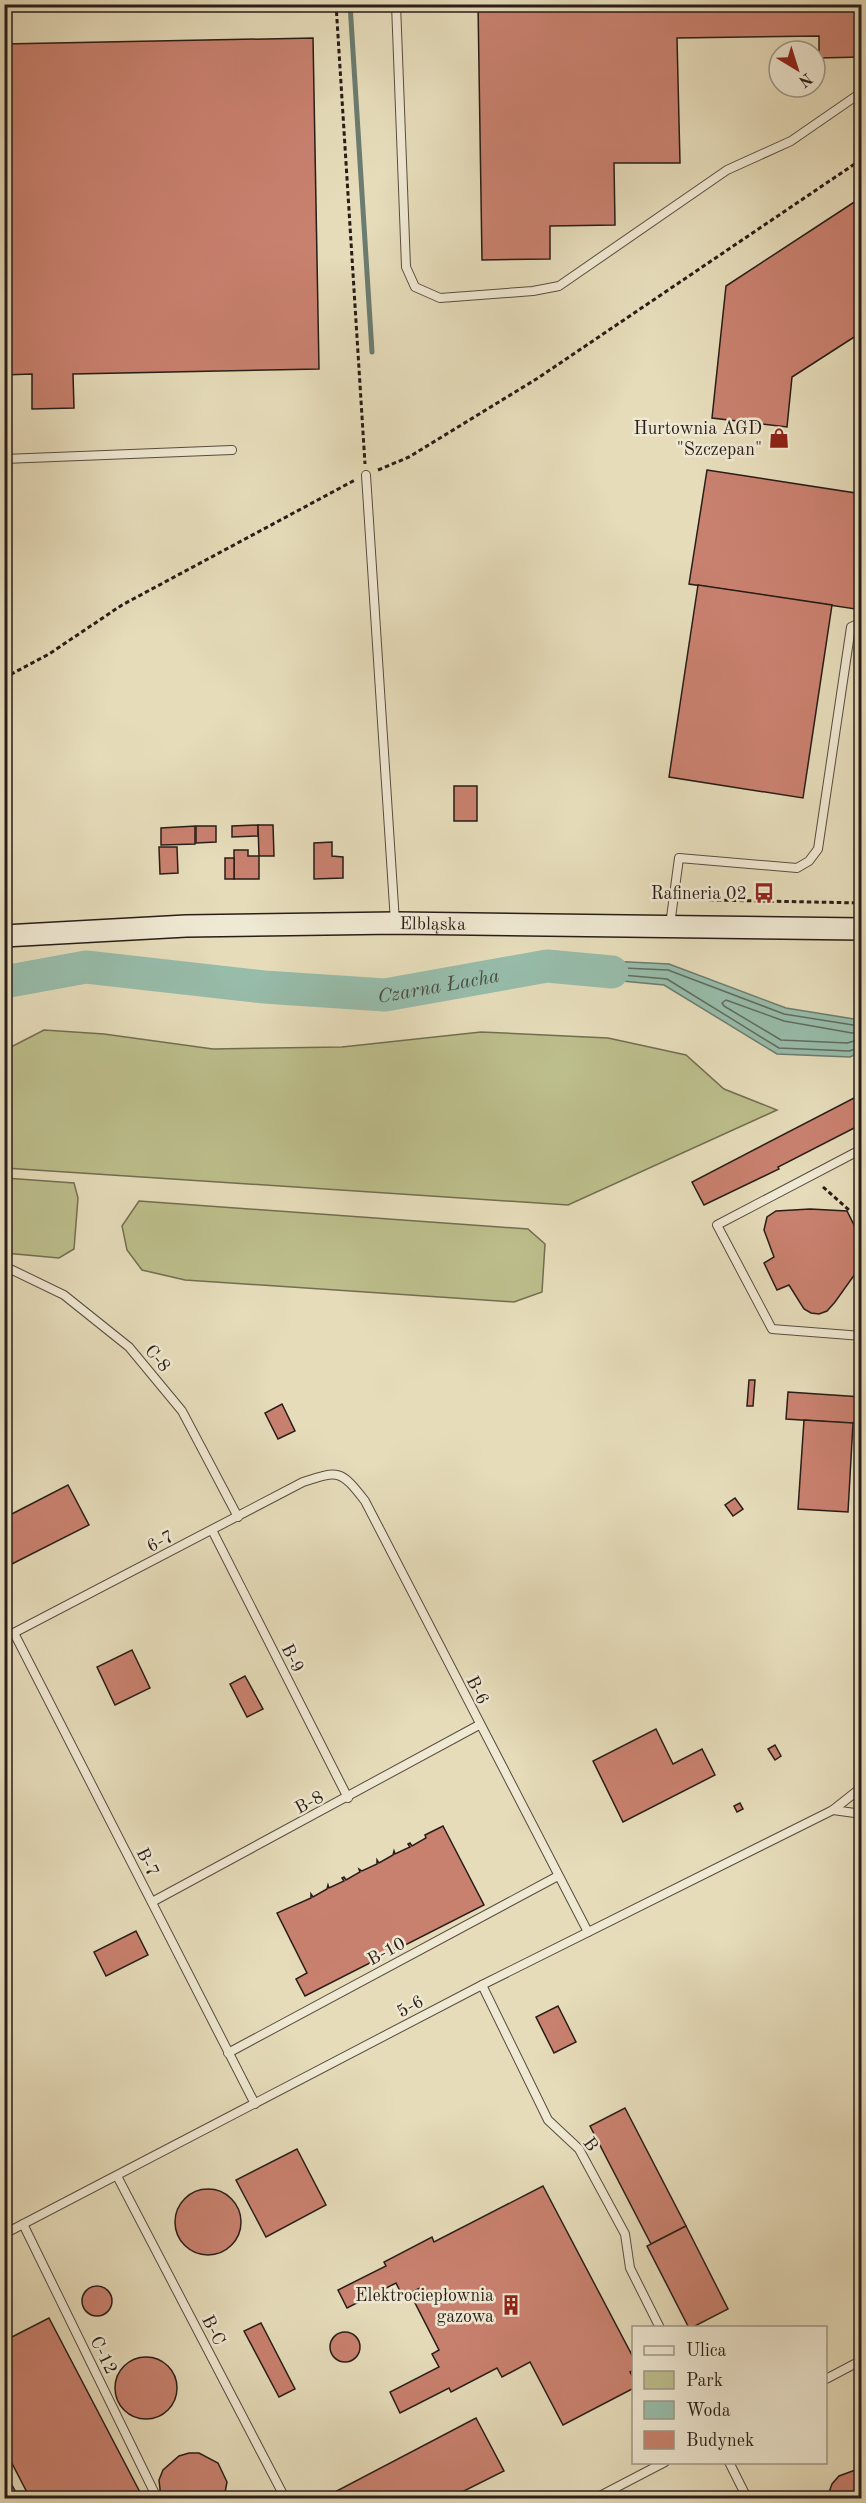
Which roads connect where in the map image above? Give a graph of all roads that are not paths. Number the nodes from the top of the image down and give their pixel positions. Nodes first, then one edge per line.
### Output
1 (396, 4) edge
2 (861, 92) edge
3 (232, 450) dead end
4 (4, 459) edge
5 (366, 475) road end
6 (861, 622) edge
7 (396, 923) junction
8 (670, 928) junction
9 (861, 929) edge
10 (4, 936) edge
11 (861, 1149) edge
12 (4, 1266) edge
13 (861, 1336) edge
14 (331, 1473) joint
15 (238, 1517) junction
16 (212, 1530) junction
17 (14, 1633) junction
18 (4, 1638) edge
19 (479, 1725) junction
20 (861, 1787) edge
21 (348, 1798) junction
22 (832, 1810) junction
23 (861, 1814) edge
24 (558, 1876) junction
25 (152, 1902) junction
26 (588, 1932) junction
27 (482, 1985) junction
28 (228, 2053) junction
29 (255, 2104) junction
30 (117, 2176) junction
31 (23, 2224) junction
32 (4, 2234) edge
33 (659, 2326) edge
34 (861, 2360) edge
35 (827, 2378) edge
36 (662, 2464) edge
37 (730, 2464) edge
38 (157, 2499) edge
39 (285, 2499) edge
40 (596, 2499) edge
41 (747, 2499) edge

1 - 2 lane
3 - 4 lane
5 - 7 lane
6 - 8 lane
7 - 8 main road, Elbląska
7 - 10 main road, Elbląska
8 - 9 main road, Elbląska
11 - 13 lane
12 - 15 lane, C-8
14 - 15 lane, 6-7
14 - 19 lane, B-6
15 - 16 lane, 6-7
16 - 17 lane, 6-7
16 - 21 lane, B-9
17 - 18 lane, 6-7
17 - 25 lane, B-7
19 - 21 lane, B-8
19 - 24 lane, B-6
20 - 22 lane, 5-6
21 - 25 lane, B-8
22 - 23 lane
22 - 26 lane, 5-6
24 - 26 lane, B-6
24 - 28 lane, B-10
25 - 28 lane, B-7
26 - 27 lane, 5-6
27 - 29 lane, 5-6
27 - 33 lane, B
28 - 29 lane, B-7
29 - 30 lane, 5-6
30 - 31 lane, 5-6
30 - 39 lane, B-C
31 - 32 lane, 5-6
31 - 38 lane, C-12
34 - 35 lane
36 - 40 lane
37 - 41 lane

